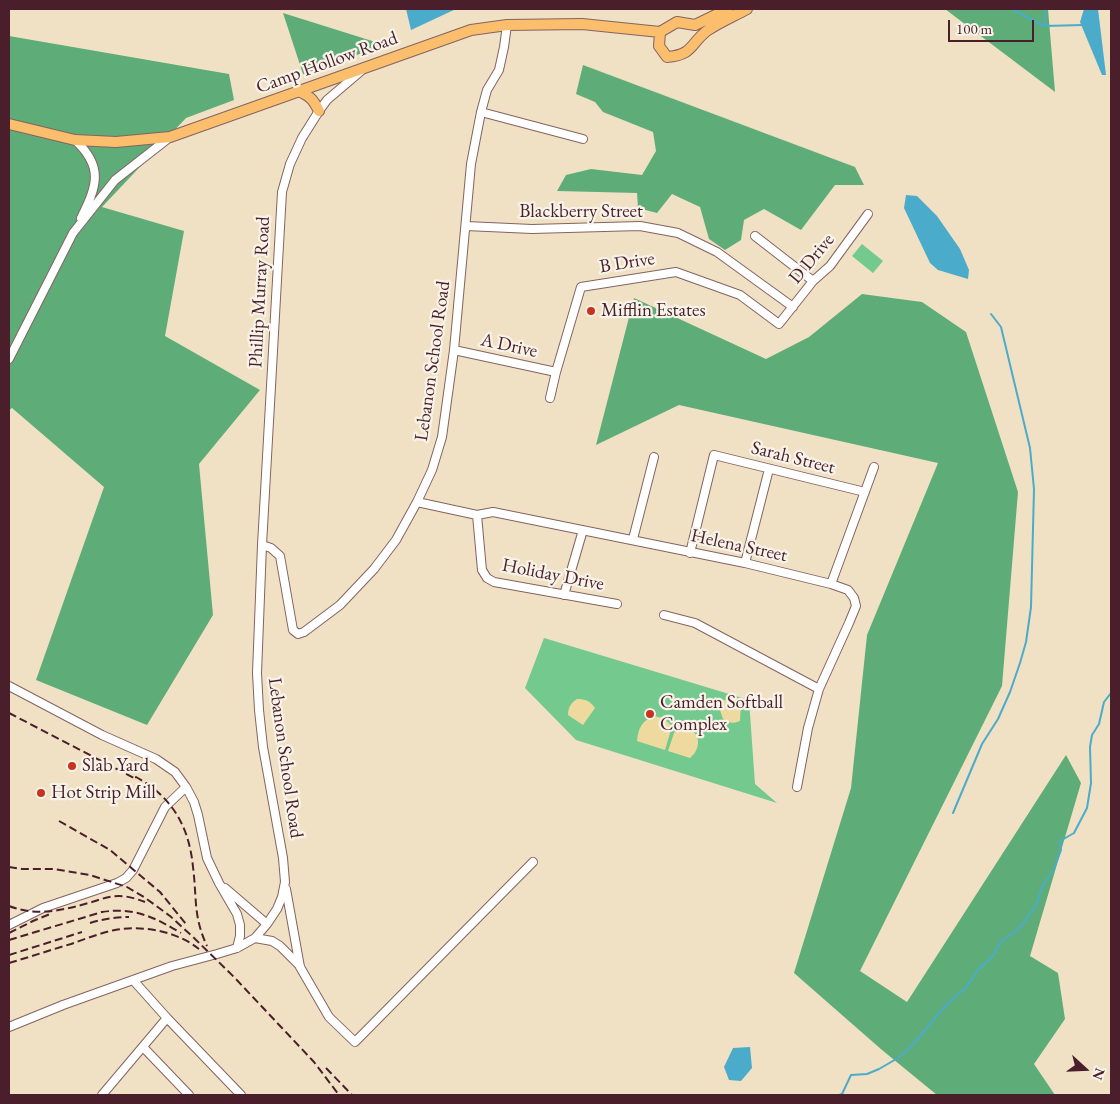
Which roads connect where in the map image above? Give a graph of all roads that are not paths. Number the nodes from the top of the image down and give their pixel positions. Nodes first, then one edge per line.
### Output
1 (746, 9) edge
2 (725, 13) edge
3 (507, 25) junction
4 (660, 32) junction
5 (364, 68) junction
6 (298, 91) junction
7 (318, 111) junction
8 (481, 112) junction
9 (9, 124) edge
10 (170, 138) junction
11 (583, 139) dead end
12 (75, 140) junction
13 (868, 214) dead end
14 (466, 226) junction
15 (73, 233) junction
16 (755, 236) dead end
17 (813, 281) junction
18 (793, 307) junction
19 (779, 324) joint
20 (454, 350) junction
21 (9, 359) edge
22 (556, 372) junction
23 (550, 398) dead end
24 (654, 457) dead end
25 (874, 467) dead end
26 (769, 469) junction
27 (865, 492) junction
28 (417, 502) junction
29 (477, 515) junction
30 (583, 530) junction
31 (633, 540) junction
32 (262, 545) junction
33 (690, 552) junction
34 (745, 563) junction
35 (831, 584) junction
36 (564, 595) junction
37 (617, 604) dead end
38 (664, 615) dead end
39 (9, 686) edge
40 (819, 689) junction
41 (186, 787) junction
42 (797, 787) dead end
43 (533, 862) dead end
44 (285, 882) junction
45 (218, 883) junction
46 (9, 924) edge
47 (267, 924) junction
48 (254, 938) junction
49 (238, 948) junction
50 (300, 967) junction
51 (132, 980) junction
52 (167, 1018) junction
53 (9, 1027) edge
54 (142, 1047) junction
55 (102, 1095) edge
56 (189, 1095) edge
57 (241, 1095) edge

1 - 2 main road, Camp Hollow Road
2 - 4 main road, Camp Hollow Road
2 - 4 main road, Camp Hollow Road
3 - 4 main road, Camp Hollow Road
3 - 5 main road, Camp Hollow Road
3 - 8 street, Lebanon School Road
5 - 6 main road, Camp Hollow Road
5 - 7 street, Phillip Murray Road
6 - 7 main road
6 - 10 main road, Camp Hollow Road
7 - 32 street, Phillip Murray Road
8 - 11 street
8 - 14 street, Lebanon School Road
9 - 12 main road, Camp Hollow Road
10 - 12 main road, Camp Hollow Road
10 - 15 street
12 - 15 street
13 - 17 street, D Drive
14 - 18 street, Blackberry Street
14 - 20 street, Lebanon School Road
15 - 21 street
16 - 17 street
17 - 18 street, D Drive
18 - 19 street, D Drive
19 - 22 street, B Drive
20 - 22 street, A Drive
20 - 28 street, Lebanon School Road
22 - 23 street, B Drive
24 - 31 street
25 - 27 street
26 - 27 street, Sarah Street
26 - 33 street, Sarah Street
26 - 34 street
27 - 35 street
28 - 29 street, Helena Street
28 - 32 street, Lebanon School Road
29 - 30 street, Helena Street
29 - 36 street, Holiday Drive
30 - 31 street, Helena Street
30 - 36 street
31 - 33 street, Helena Street
32 - 44 street, Lebanon School Road
33 - 34 street, Helena Street
34 - 35 street, Helena Street
35 - 40 street, Helena Street
36 - 37 street, Holiday Drive
38 - 40 street
39 - 41 street
40 - 42 street, Helena Street
41 - 45 street
41 - 46 street
43 - 50 street
44 - 47 street, Lebanon School Road
44 - 50 street
45 - 47 street
45 - 49 street
47 - 48 street, Lebanon School Road
48 - 49 street, Lebanon School Road
48 - 50 street
49 - 51 street, Lebanon School Road
51 - 52 street
51 - 53 street, Lebanon School Road
52 - 54 street
52 - 57 street
54 - 55 street
54 - 56 street

